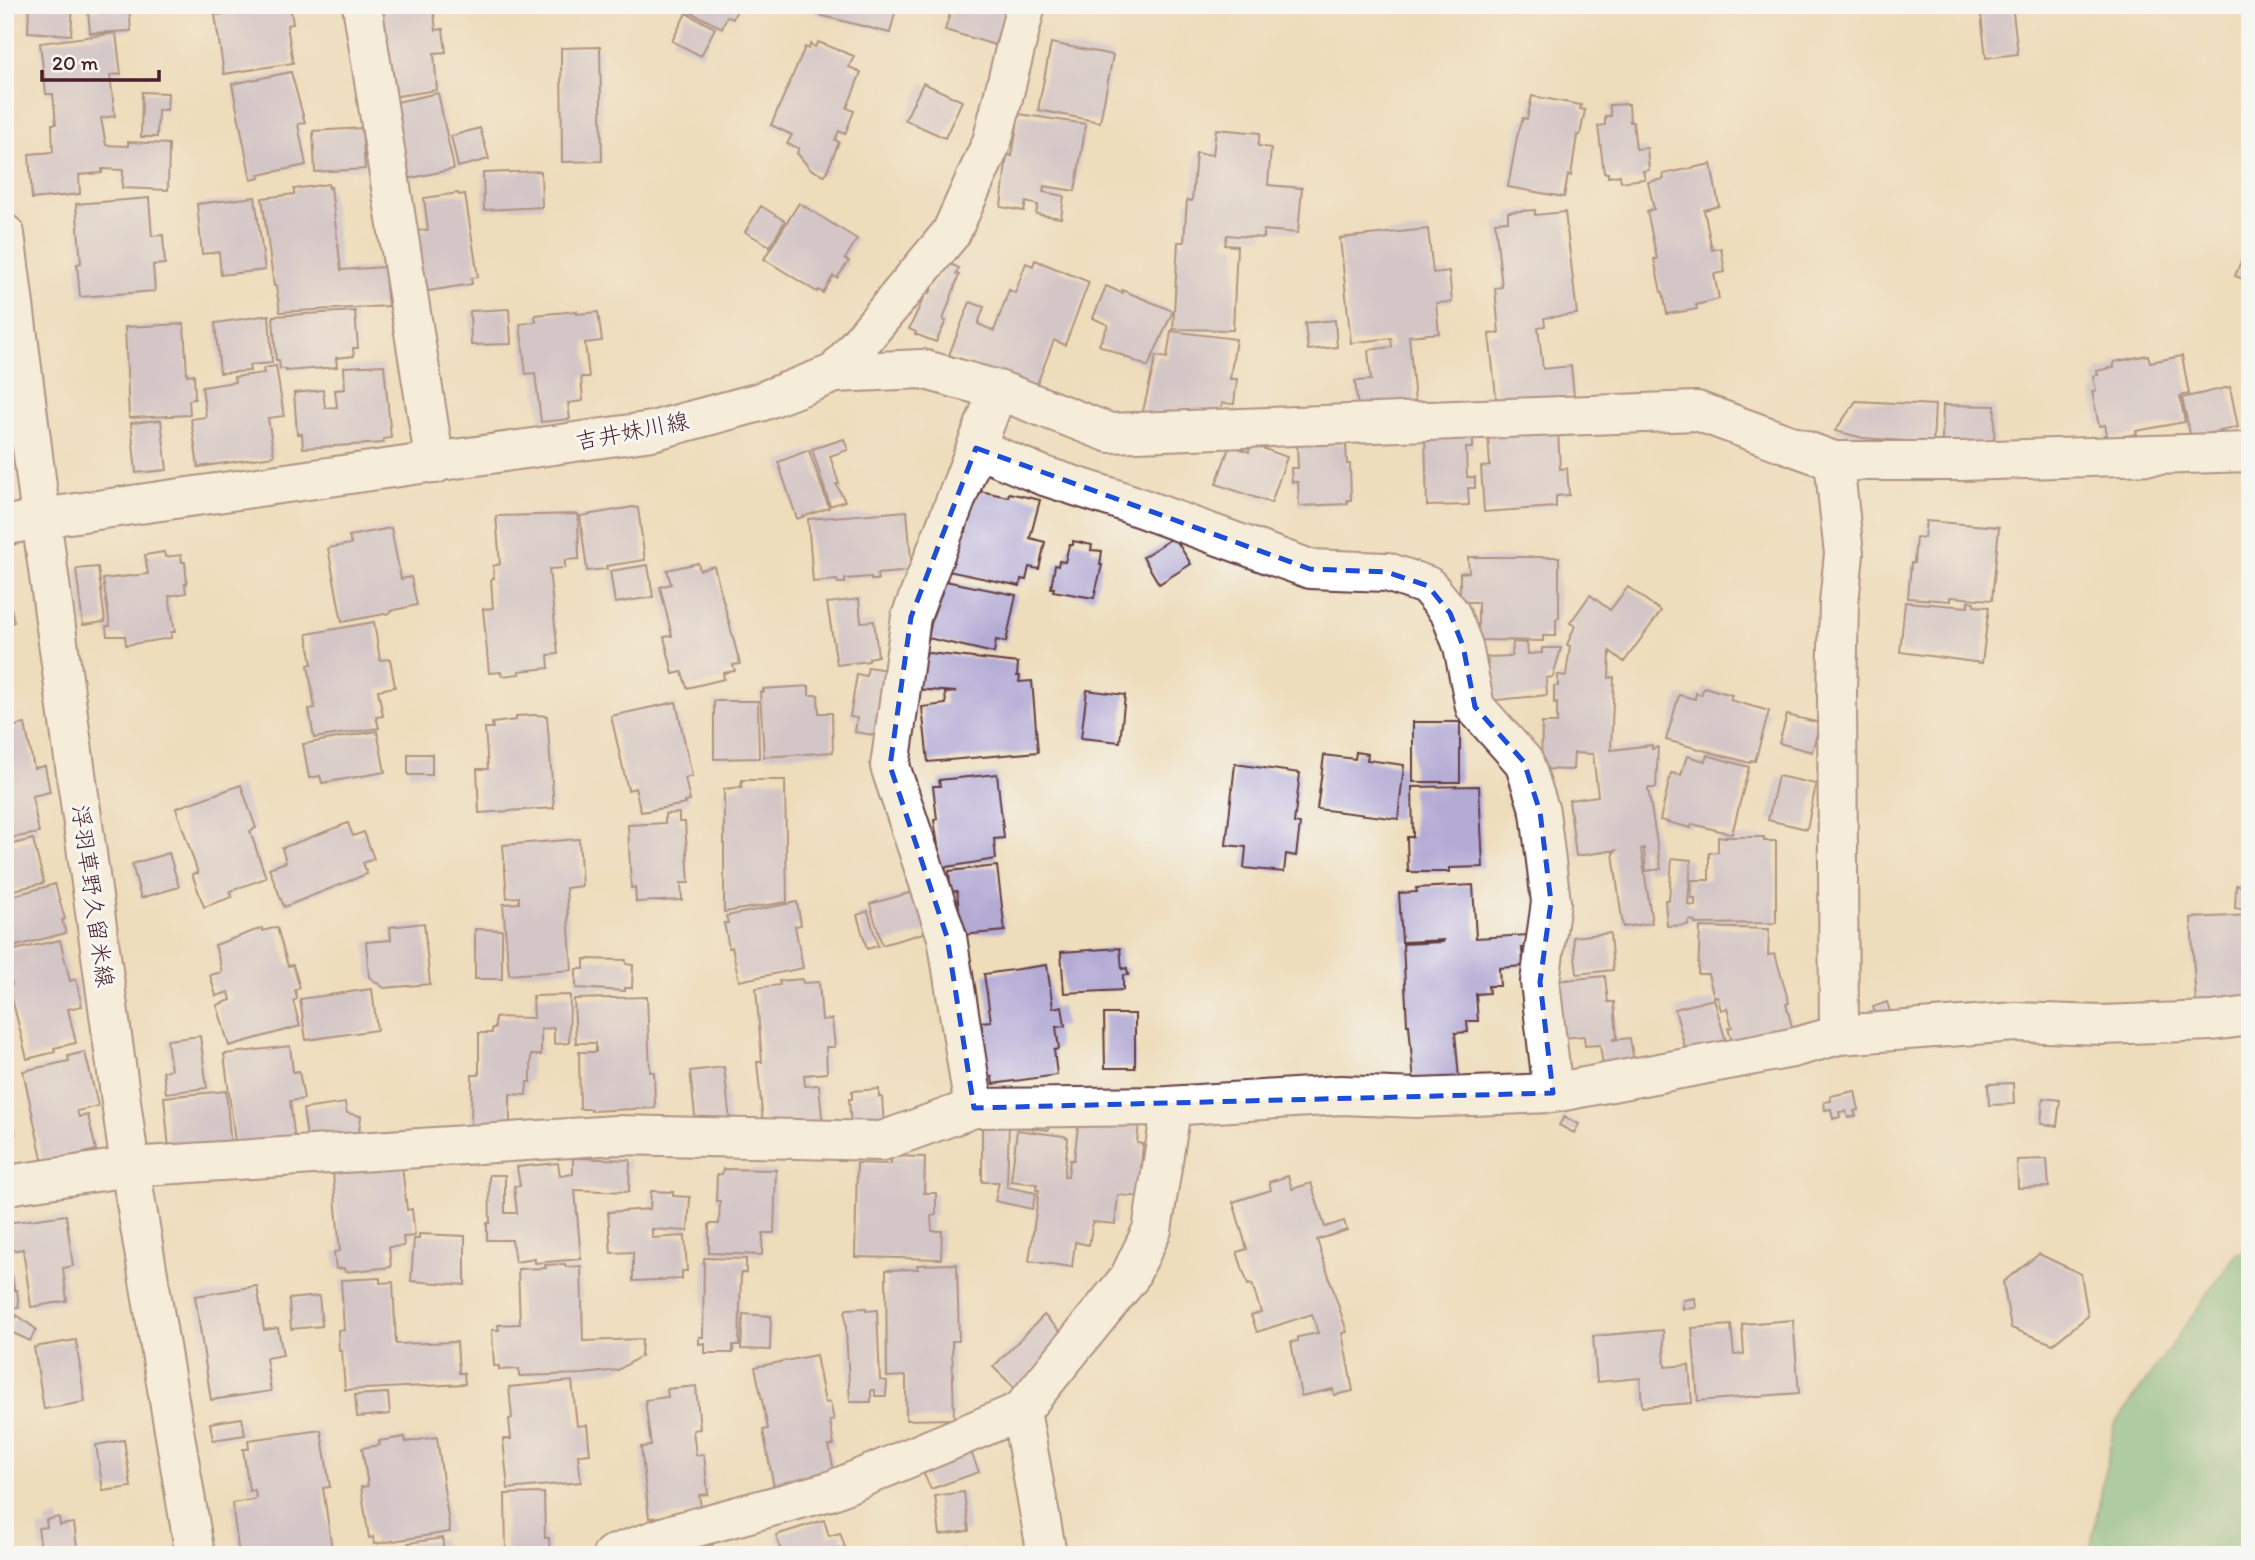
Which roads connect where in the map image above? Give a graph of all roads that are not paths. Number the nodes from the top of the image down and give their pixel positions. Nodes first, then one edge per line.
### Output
1 (362, 5) edge
2 (1026, 5) edge
3 (5, 234) edge
4 (835, 373) junction
5 (998, 390) junction
6 (976, 448) junction
7 (2250, 452) edge
8 (1834, 461) junction
9 (435, 464) junction
10 (23, 522) edge
11 (2250, 1016) edge
12 (1839, 1035) junction
13 (1553, 1093) junction
14 (1168, 1106) junction
15 (974, 1108) junction
16 (130, 1167) junction
17 (5, 1187) edge
18 (1021, 1411) junction
19 (195, 1555) edge
20 (612, 1555) edge
21 (1046, 1555) edge

1 - 9 street
2 - 4 street, 吉井妹川線
3 - 10 street, 浮羽草野久留米線
4 - 5 street
4 - 9 street, 吉井妹川線
5 - 6 street
5 - 8 street
6 - 13 street
6 - 15 street
7 - 8 street
8 - 12 street
9 - 10 street, 吉井妹川線
10 - 16 street, 浮羽草野久留米線
11 - 12 street
12 - 13 street
13 - 14 street
14 - 15 street
14 - 18 street
15 - 16 street
16 - 17 street
16 - 19 street, 浮羽草野久留米線
18 - 20 street
18 - 21 street

